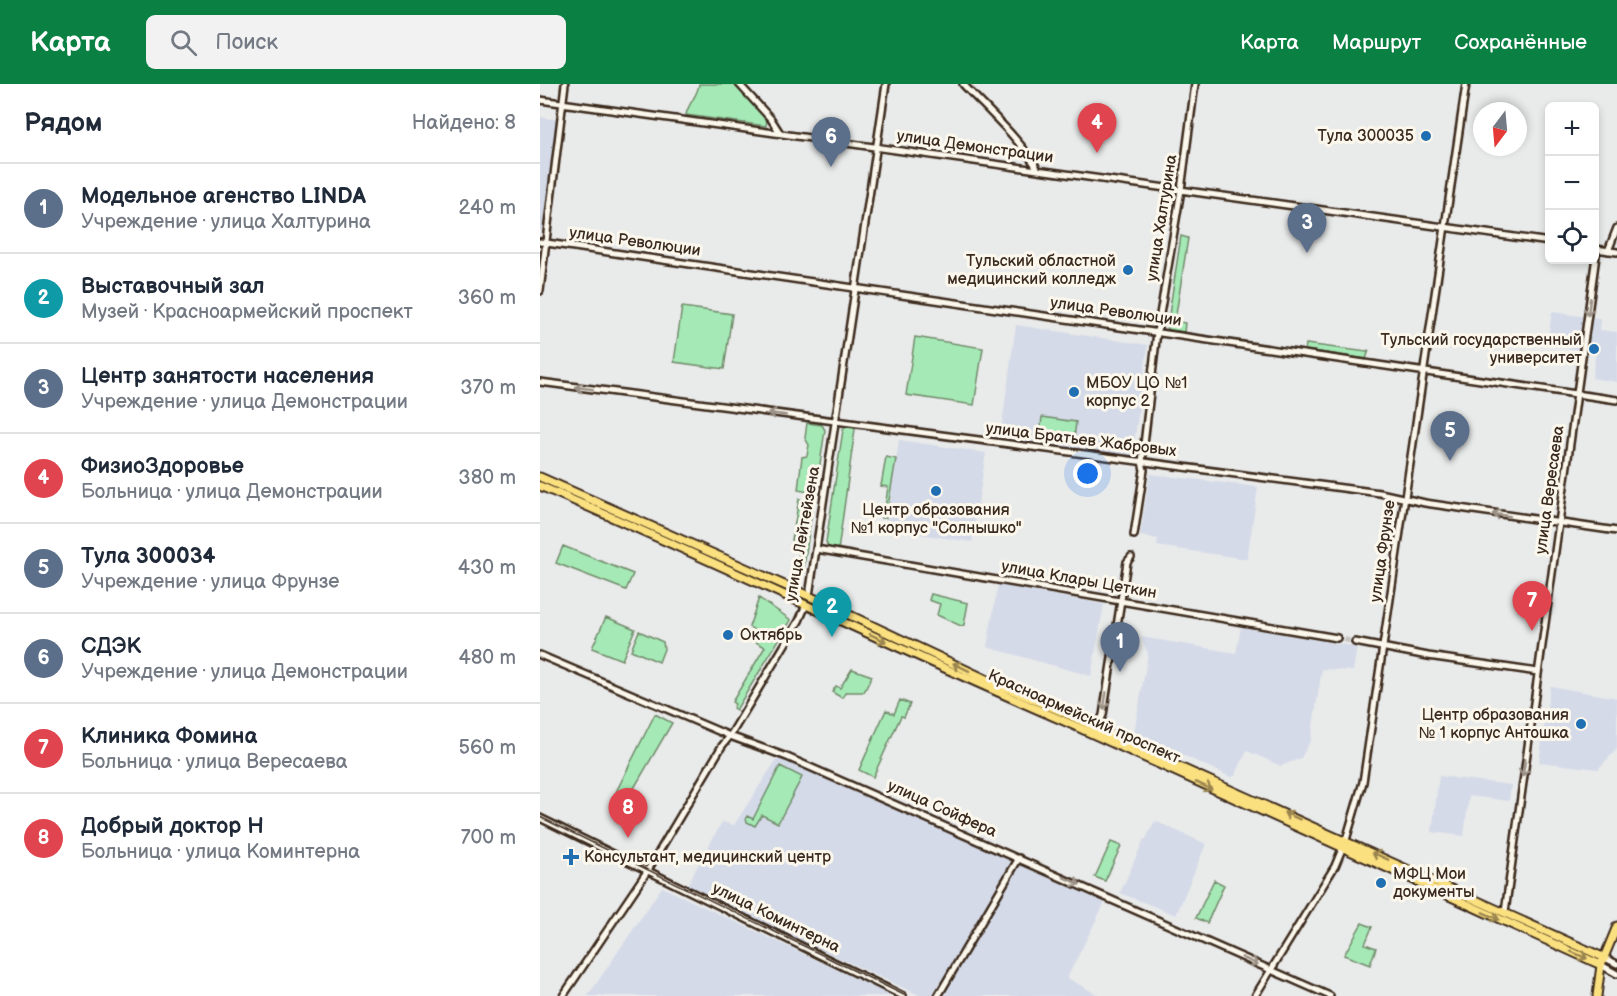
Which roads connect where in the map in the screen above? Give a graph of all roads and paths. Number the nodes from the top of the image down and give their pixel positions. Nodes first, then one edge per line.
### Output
1 (565, 84) edge
2 (739, 84) edge
3 (886, 84) edge
4 (963, 84) edge
5 (1195, 84) edge
6 (1466, 84) edge
7 (540, 100) edge
8 (562, 102) junction
9 (780, 133) junction
10 (878, 147) junction
11 (1038, 170) junction
12 (1181, 190) junction
13 (1445, 227) junction
14 (1617, 228) edge
15 (1545, 241) edge
16 (543, 242) edge
17 (1599, 250) edge
18 (1608, 251) junction
19 (1617, 252) edge
20 (1594, 264) edge
21 (855, 287) junction
22 (540, 291) edge
23 (1157, 332) junction
24 (1424, 371) junction
25 (540, 382) edge
26 (1576, 393) junction
27 (1617, 399) edge
28 (835, 422) junction
29 (1142, 462) junction
30 (540, 477) edge
31 (540, 486) edge
32 (1404, 498) junction
33 (1559, 523) junction
34 (1617, 531) edge
35 (1134, 535) dead end
36 (816, 549) junction
37 (1131, 557) dead end
38 (809, 596) junction
39 (1121, 602) junction
40 (806, 604) junction
41 (1337, 639) tunnel mouth
42 (1355, 642) tunnel mouth
43 (1383, 648) junction
44 (540, 655) edge
45 (1538, 672) junction
46 (1097, 728) junction
47 (730, 736) junction
48 (540, 818) edge
49 (1346, 840) junction
50 (1342, 849) junction
51 (1019, 858) junction
52 (648, 870) junction
53 (1505, 912) junction
54 (1617, 926) edge
55 (1603, 962) junction
56 (1617, 964) edge
57 (1270, 970) junction
58 (1617, 974) edge
59 (563, 996) edge
60 (903, 996) edge
61 (938, 996) edge
62 (1255, 996) edge
63 (1330, 996) edge
64 (1597, 996) edge

1 - 8 street
2 - 9 street
3 - 10 street, улица Лейтейзена
4 - 11 street
5 - 12 street, улица Халтурина
6 - 13 street, улица Фрунзе
7 - 8 street, улица Демонстрации
8 - 9 street, улица Демонстрации
8 - 16 street
9 - 10 street, улица Демонстрации
10 - 11 street, улица Демонстрации
10 - 21 street, улица Лейтейзена
11 - 12 street, улица Демонстрации
12 - 13 street, улица Демонстрации
12 - 23 street, улица Халтурина
13 - 15 street, улица Демонстрации
13 - 24 street, улица Фрунзе
14 - 18 street
16 - 21 street, улица Революции
16 - 22 street
17 - 18 street
18 - 19 street
20 -> 26 street, улица Вересаева
21 - 23 street, улица Революции
21 - 28 street, улица Лейтейзена
23 - 24 street, улица Революции
23 - 29 street, улица Халтурина
24 - 26 street, улица Революции
24 - 32 street, улица Фрунзе
28 -> 25 street, улица Братьев Жабровых
26 - 27 street, улица Революции
26 - 33 street, улица Вересаева
28 - 29 street, улица Братьев Жабровых
28 - 36 street, улица Лейтейзена
29 - 32 street, улица Братьев Жабровых
29 - 35 street, улица Халтурина
30 - 38 main road, Красноармейский проспект
31 - 40 main road, Красноармейский проспект
33 -> 32 street, улица Братьев Жабровых
32 - 43 street, улица Фрунзе
33 - 34 street, улица Братьев Жабровых
33 - 45 street, улица Вересаева
36 - 38 street, улица Лейтейзена
36 - 39 street, улица Клары Цеткин
37 - 39 street
38 - 40 main road, улица Лейтейзена
46 -> 38 main road, Красноармейский проспект
39 - 41 street, улица Клары Цеткин
39 -> 46 street
40 - 47 street, улица Лейтейзена
40 -> 50 main road, Красноармейский проспект
42 - 43 street
43 - 45 street
43 - 49 street, улица Фрунзе
44 - 47 street, улица Сойфера
45 -> 53 street, улица Вересаева
49 -> 46 main road, Красноармейский проспект
47 - 51 street, улица Сойфера
47 - 52 street, улица Лейтейзена
48 - 52 street, улица Коминтерна
49 - 50 main road, улица Фрунзе
53 -> 49 main road, Красноармейский проспект
50 -> 55 main road, Красноармейский проспект
50 - 57 street, улица Фрунзе
51 -> 57 street, улица Сойфера
51 - 61 street
52 - 59 street, улица Лейтейзена
52 - 60 street, улица Коминтерна
53 - 55 main road, Красноармейский проспект
54 - 55 main road
55 - 56 street, Красноармейский проспект
55 - 58 street, Красноармейский проспект
55 - 64 main road
57 - 62 street, улица Фрунзе
57 - 63 street, улица Сойфера

